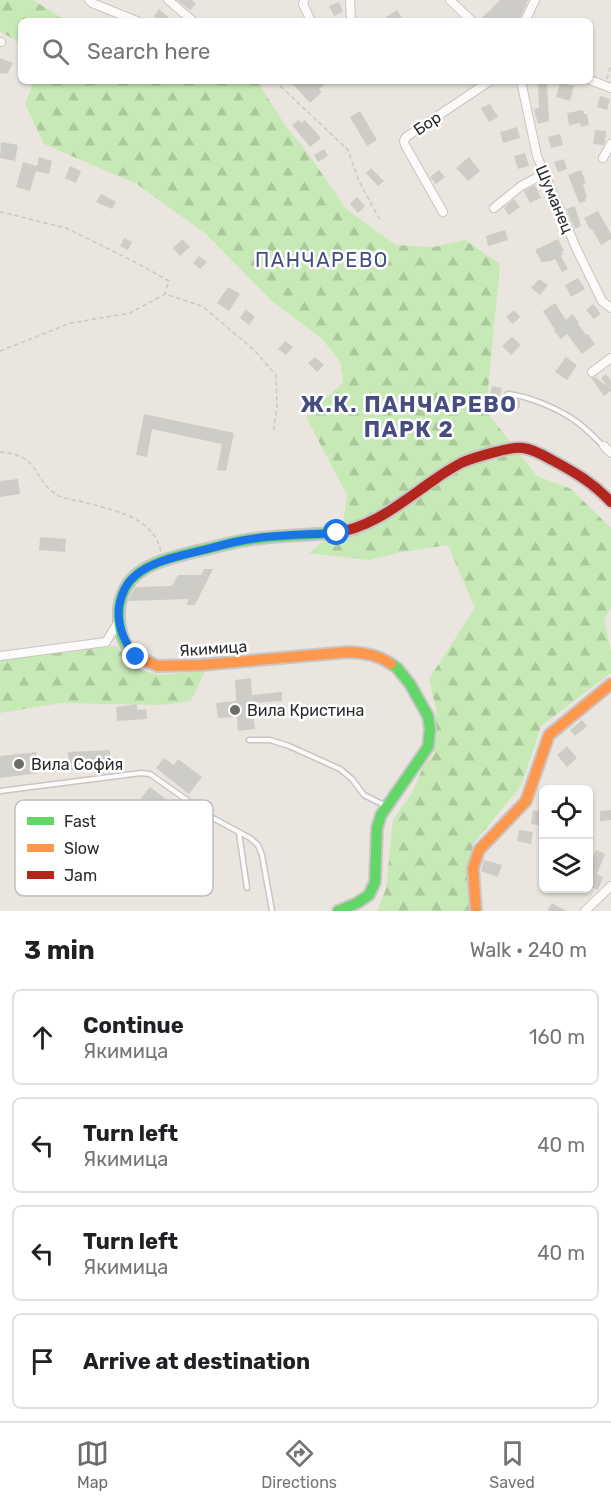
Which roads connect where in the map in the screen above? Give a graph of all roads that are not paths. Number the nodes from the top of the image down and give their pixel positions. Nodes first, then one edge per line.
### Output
1 (89, 0) edge
2 (168, 0) edge
3 (304, 0) edge
4 (350, 0) edge
5 (450, 0) edge
6 (535, 0) edge
7 (130, 18) edge
8 (189, 18) edge
9 (310, 18) edge
10 (351, 18) edge
11 (469, 18) edge
12 (526, 18) edge
13 (593, 81) edge
14 (486, 84) edge
15 (521, 84) edge
16 (608, 87) edge
17 (611, 144) edge
18 (603, 158) dead end
19 (544, 174) junction
20 (494, 208) dead end
21 (443, 212) dead end
22 (611, 308) edge
23 (611, 358) edge
24 (592, 372) dead end
25 (508, 394) dead end
26 (604, 446) joint
27 (611, 453) edge
28 (611, 501) edge
29 (119, 621) junction
30 (0, 656) edge
31 (611, 684) edge
32 (249, 740) dead end
33 (0, 791) edge
34 (187, 800) edge
35 (387, 806) junction
36 (213, 818) edge
37 (239, 832) junction
38 (611, 886) edge
39 (247, 888) dead end
40 (272, 911) edge
41 (338, 911) edge
42 (476, 911) edge
43 (585, 911) edge

1 - 7 street
2 - 8 street
3 - 9 street
4 - 10 street
5 - 11 street
6 - 12 street
13 - 16 street
14 - 21 street, Бор
15 - 19 street, Шуманец
17 - 18 street
19 - 20 street
19 - 22 street, Шуманец
23 - 24 street
25 - 26 lane
26 - 27 street
28 - 29 street
29 - 30 street
29 - 35 street, Якимица
31 - 42 street
32 - 35 lane
33 - 34 lane
35 - 41 street, Якимица
36 - 37 lane
37 - 39 lane
37 - 40 lane
38 - 43 street

